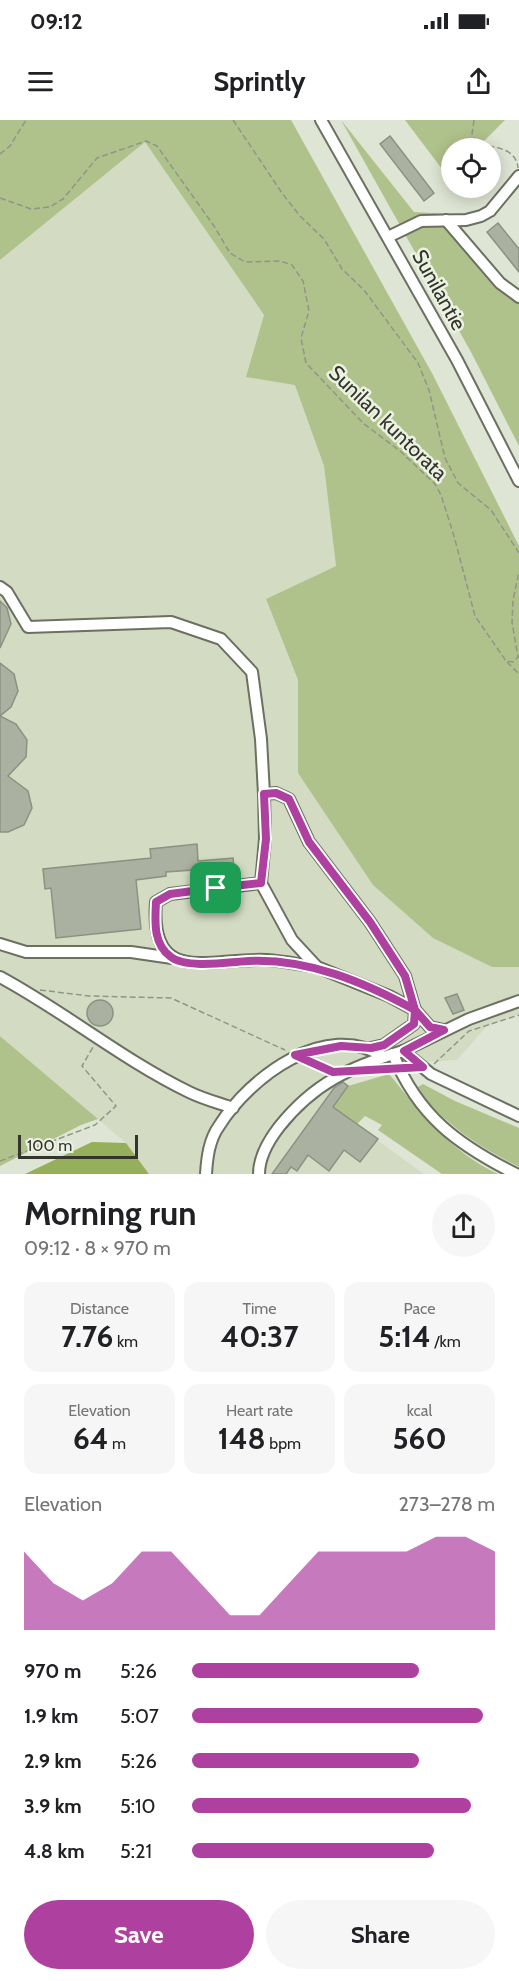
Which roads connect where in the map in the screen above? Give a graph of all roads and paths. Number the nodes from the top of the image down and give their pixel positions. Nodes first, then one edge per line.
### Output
1 (26, 120) edge
2 (232, 120) edge
3 (321, 120) edge
4 (474, 120) edge
5 (0, 154) edge
6 (519, 176) edge
7 (0, 198) edge
8 (446, 220) junction
9 (388, 237) junction
10 (519, 297) edge
11 (519, 481) edge
12 (519, 553) edge
13 (519, 572) edge
14 (0, 587) edge
15 (506, 661) junction
16 (519, 674) edge
17 (264, 794) junction
18 (261, 883) junction
19 (0, 944) edge
20 (172, 958) junction
21 (317, 968) junction
22 (0, 977) edge
23 (18, 987) junction
24 (519, 1001) edge
25 (415, 1010) junction
26 (519, 1015) edge
27 (444, 1030) junction
28 (99, 1038) junction
29 (371, 1048) junction
30 (394, 1054) junction
31 (295, 1055) junction
32 (423, 1067) junction
33 (399, 1068) junction
34 (374, 1070) dead end
35 (346, 1072) junction
36 (233, 1108) junction
37 (519, 1116) edge
38 (0, 1161) edge
39 (206, 1174) edge
40 (260, 1174) edge
41 (516, 1174) edge

1 - 5 path
2 - 12 path, Sunilan kuntorata
3 - 9 street, Sunilantie
4 - 6 path
6 - 8 street
7 - 15 path, Sunilan kuntorata
8 - 9 street
8 - 10 street
9 - 11 street, Sunilantie
13 - 15 path
14 - 17 street
15 - 16 path
17 - 18 street
17 - 25 street
18 - 20 street
18 - 21 street
19 - 20 street
20 - 21 street
21 - 25 street
22 - 23 street
23 - 28 street
23 - 31 path
24 - 27 street
25 - 27 street
25 - 29 street
26 - 32 path
27 - 30 street
28 - 36 street
28 - 38 path
29 - 30 street
29 - 31 street
30 - 32 street
30 - 33 street
30 - 35 street
31 - 35 path
31 - 36 street
32 - 37 street
33 - 34 path
33 - 41 street
35 - 40 street
36 - 39 street

